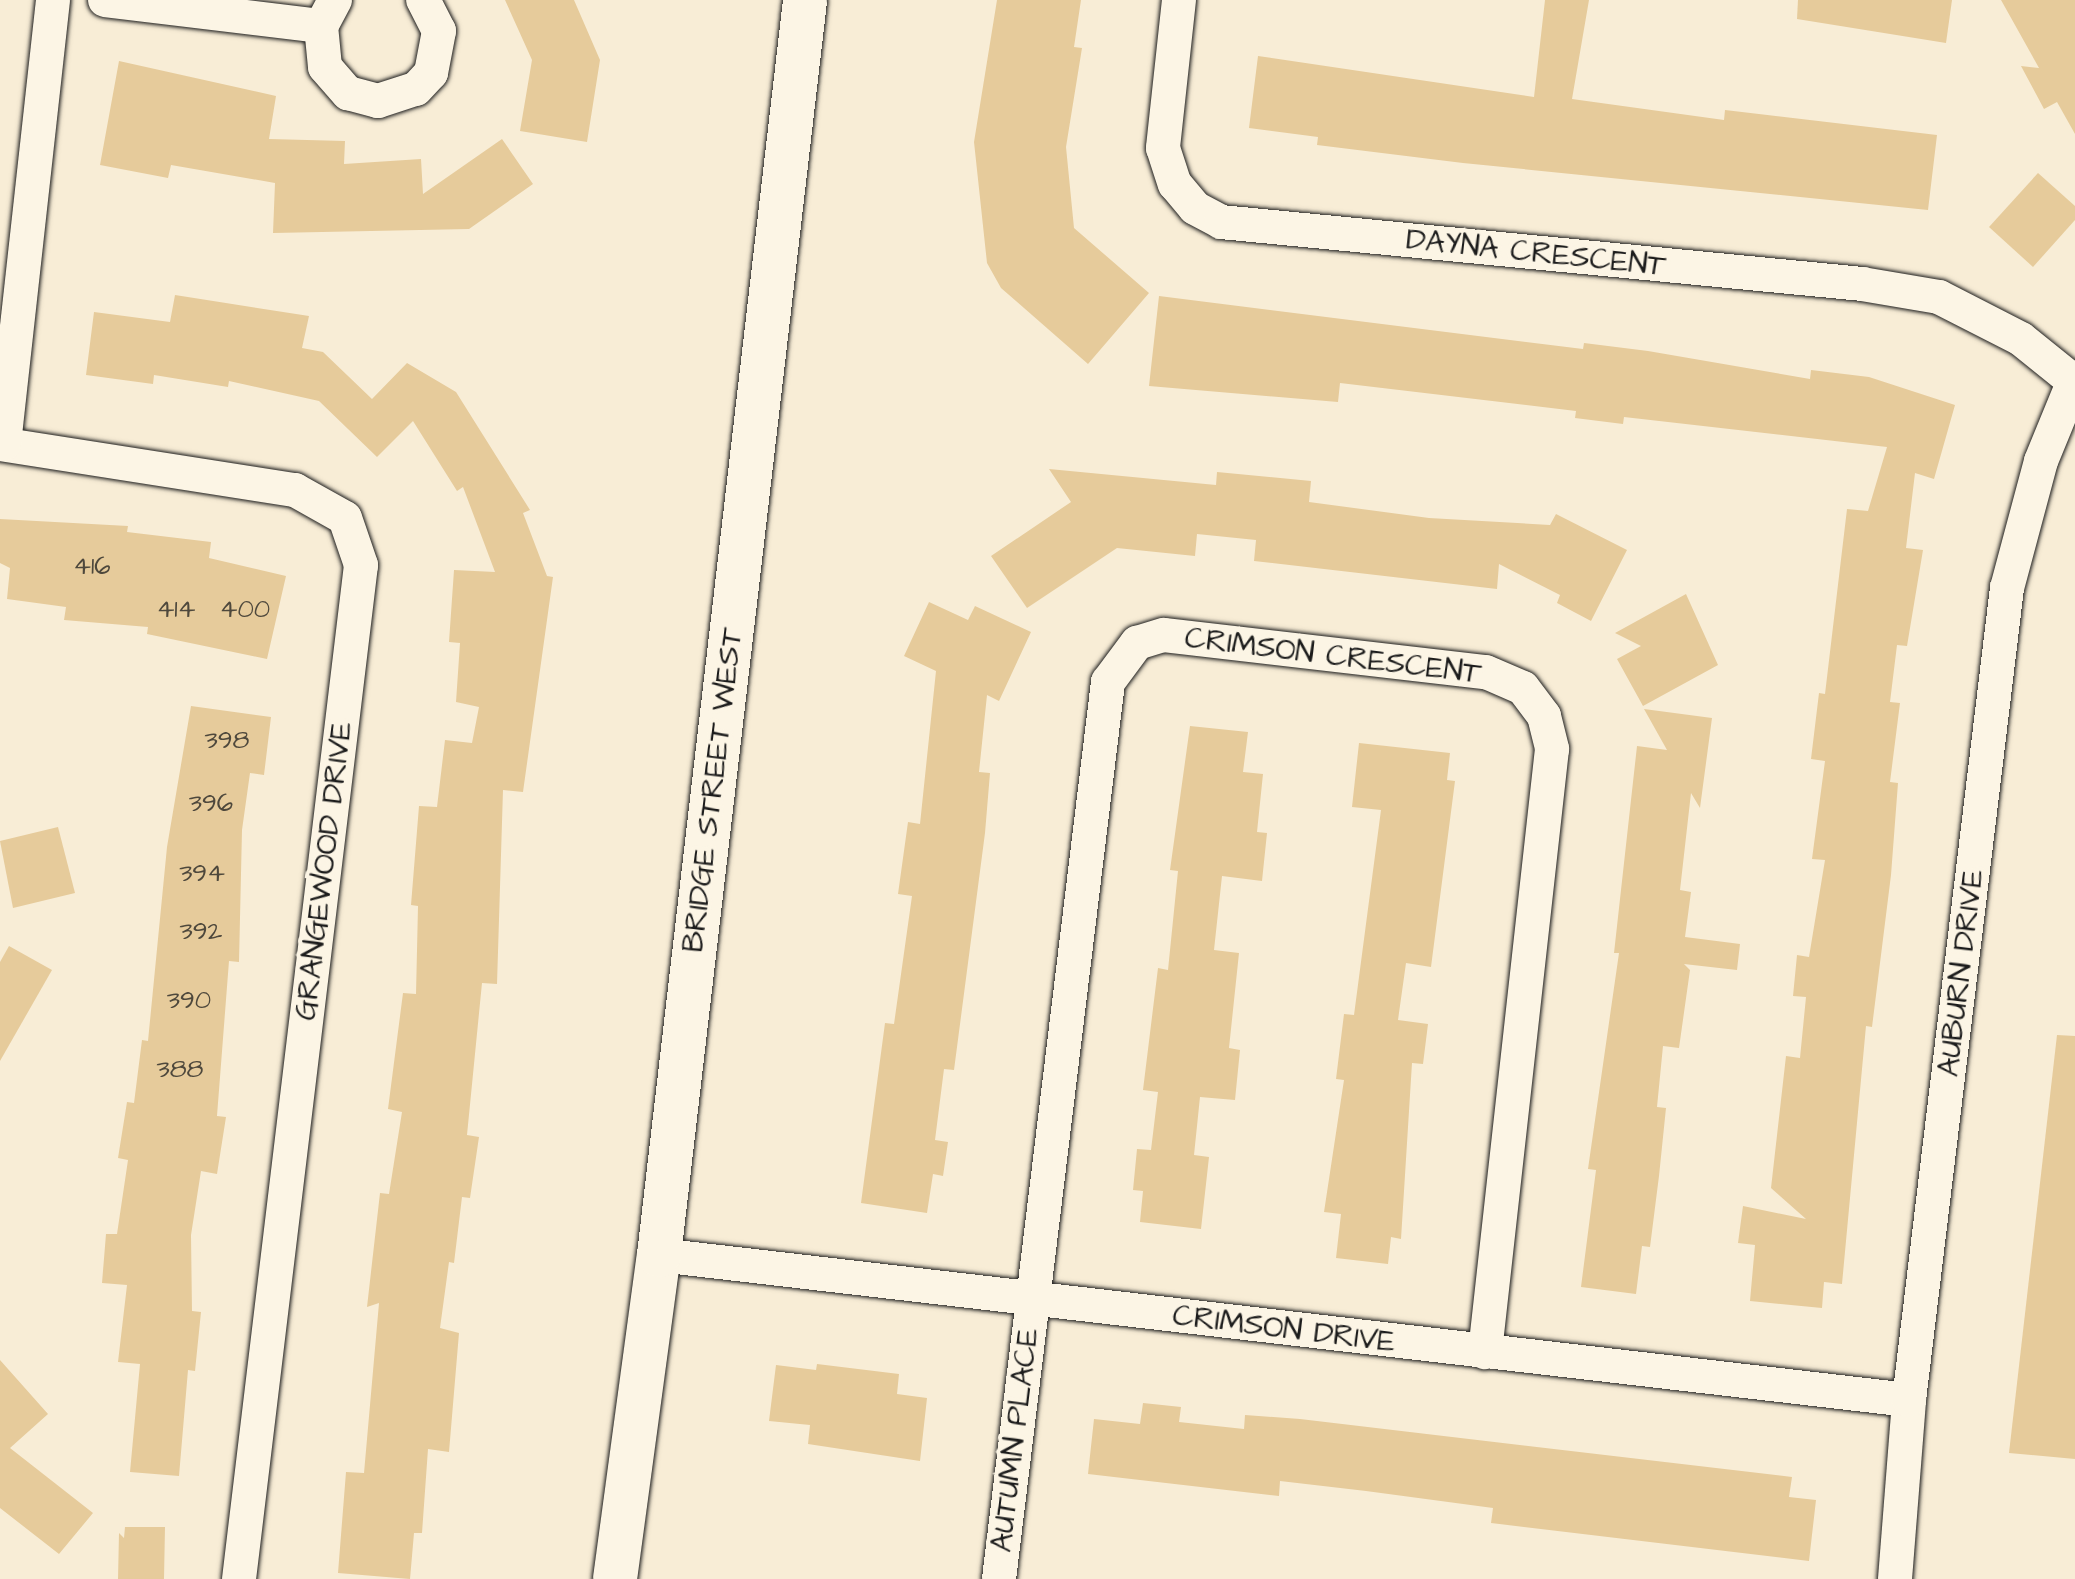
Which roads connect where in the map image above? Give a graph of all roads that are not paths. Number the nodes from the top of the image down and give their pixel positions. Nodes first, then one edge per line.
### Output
1 (53, 0) edge
2 (105, 0) edge
3 (423, 0) edge
4 (805, 0) edge
5 (1179, 0) edge
6 (328, 13) edge
7 (2074, 379) edge
8 (2, 444) edge
9 (659, 1255) junction
10 (1031, 1301) junction
11 (1485, 1352) junction
12 (1909, 1400) junction
13 (239, 1579) edge
14 (615, 1579) edge
15 (999, 1579) edge
16 (1895, 1579) edge

1 - 8 street
2 - 6 street
3 - 6 street
4 - 9 main road, BRIDGE STREET WEST
5 - 7 street, DAYNA CRESCENT
7 - 12 street, AUBURN DRIVE
8 - 13 street, GRANGEWOOD DRIVE
9 - 10 street, CRIMSON DRIVE
9 - 14 main road, BRIDGE STREET WEST
10 - 11 street, CRIMSON DRIVE
10 - 11 street, CRIMSON CRESCENT
10 - 15 street, AUTUMN PLACE
11 - 12 street, CRIMSON DRIVE
12 - 16 street, AUBURN DRIVE

